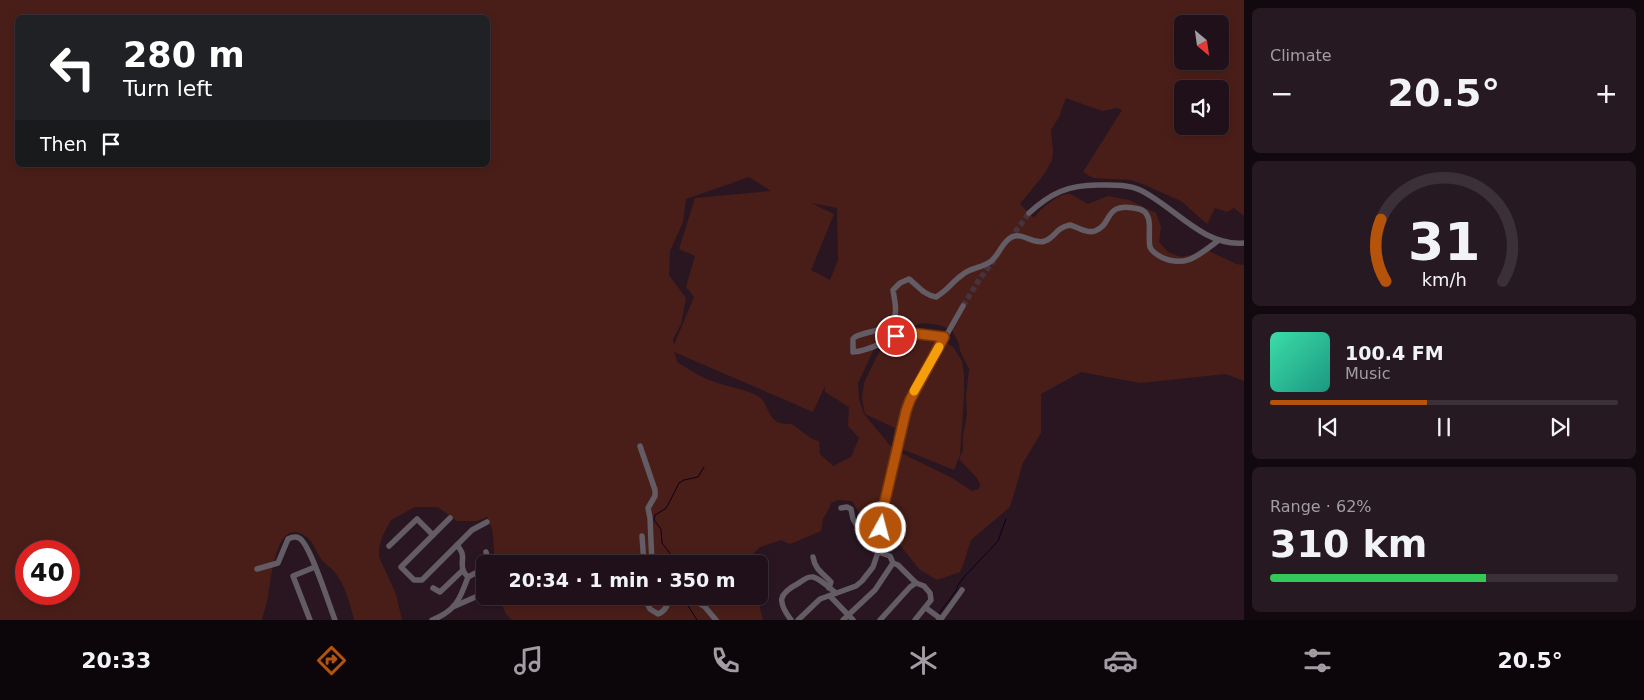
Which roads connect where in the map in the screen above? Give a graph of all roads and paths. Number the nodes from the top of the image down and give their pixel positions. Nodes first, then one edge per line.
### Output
1 (1029, 214) tunnel mouth
2 (1219, 240) junction
3 (1244, 243) edge
4 (963, 306) tunnel mouth
5 (944, 337) junction
6 (640, 446) dead end
7 (841, 508) dead end
8 (450, 518) dead end
9 (487, 522) dead end
10 (881, 528) junction
11 (433, 535) junction
12 (642, 536) dead end
13 (388, 546) dead end
14 (457, 546) junction
15 (486, 552) dead end
16 (878, 552) junction
17 (487, 555) edge
18 (643, 555) edge
19 (652, 555) edge
20 (812, 557) dead end
21 (894, 563) junction
22 (315, 567) junction
23 (257, 569) dead end
24 (463, 570) junction
25 (476, 573) edge
26 (468, 577) junction
27 (916, 583) junction
28 (433, 588) dead end
29 (830, 588) junction
30 (962, 590) dead end
31 (833, 594) junction
32 (476, 597) edge
33 (648, 605) edge
34 (668, 605) edge
35 (702, 605) edge
36 (455, 606) junction
37 (926, 608) junction
38 (848, 615) junction
39 (938, 618) edge
40 (310, 620) edge
41 (335, 620) edge
42 (432, 620) edge
43 (716, 620) edge
44 (791, 620) edge
45 (798, 620) edge
46 (843, 620) edge
47 (853, 620) edge
48 (880, 620) edge
49 (915, 620) edge

1 - 2 street
2 - 3 street
2 - 5 street
4 - 5 street
5 - 10 street
6 - 19 street
7 - 10 street
8 - 11 street
9 - 14 street
10 - 16 street
11 - 13 street
11 - 14 street
12 - 18 street
14 - 24 street
15 - 17 street
16 - 21 street
16 - 31 street
20 - 29 street
21 - 27 street
21 - 38 street
22 - 23 street
22 - 40 street
22 - 41 street
24 - 26 street
24 - 28 street
25 - 26 street
26 - 36 street
27 - 37 street
27 - 48 street
29 - 31 street
29 - 44 street
30 - 39 street
31 - 38 street
31 - 45 street
32 - 36 street
33 - 34 street
35 - 43 street
36 - 42 street
37 - 39 street
37 - 49 street
38 - 46 street
38 - 47 street

